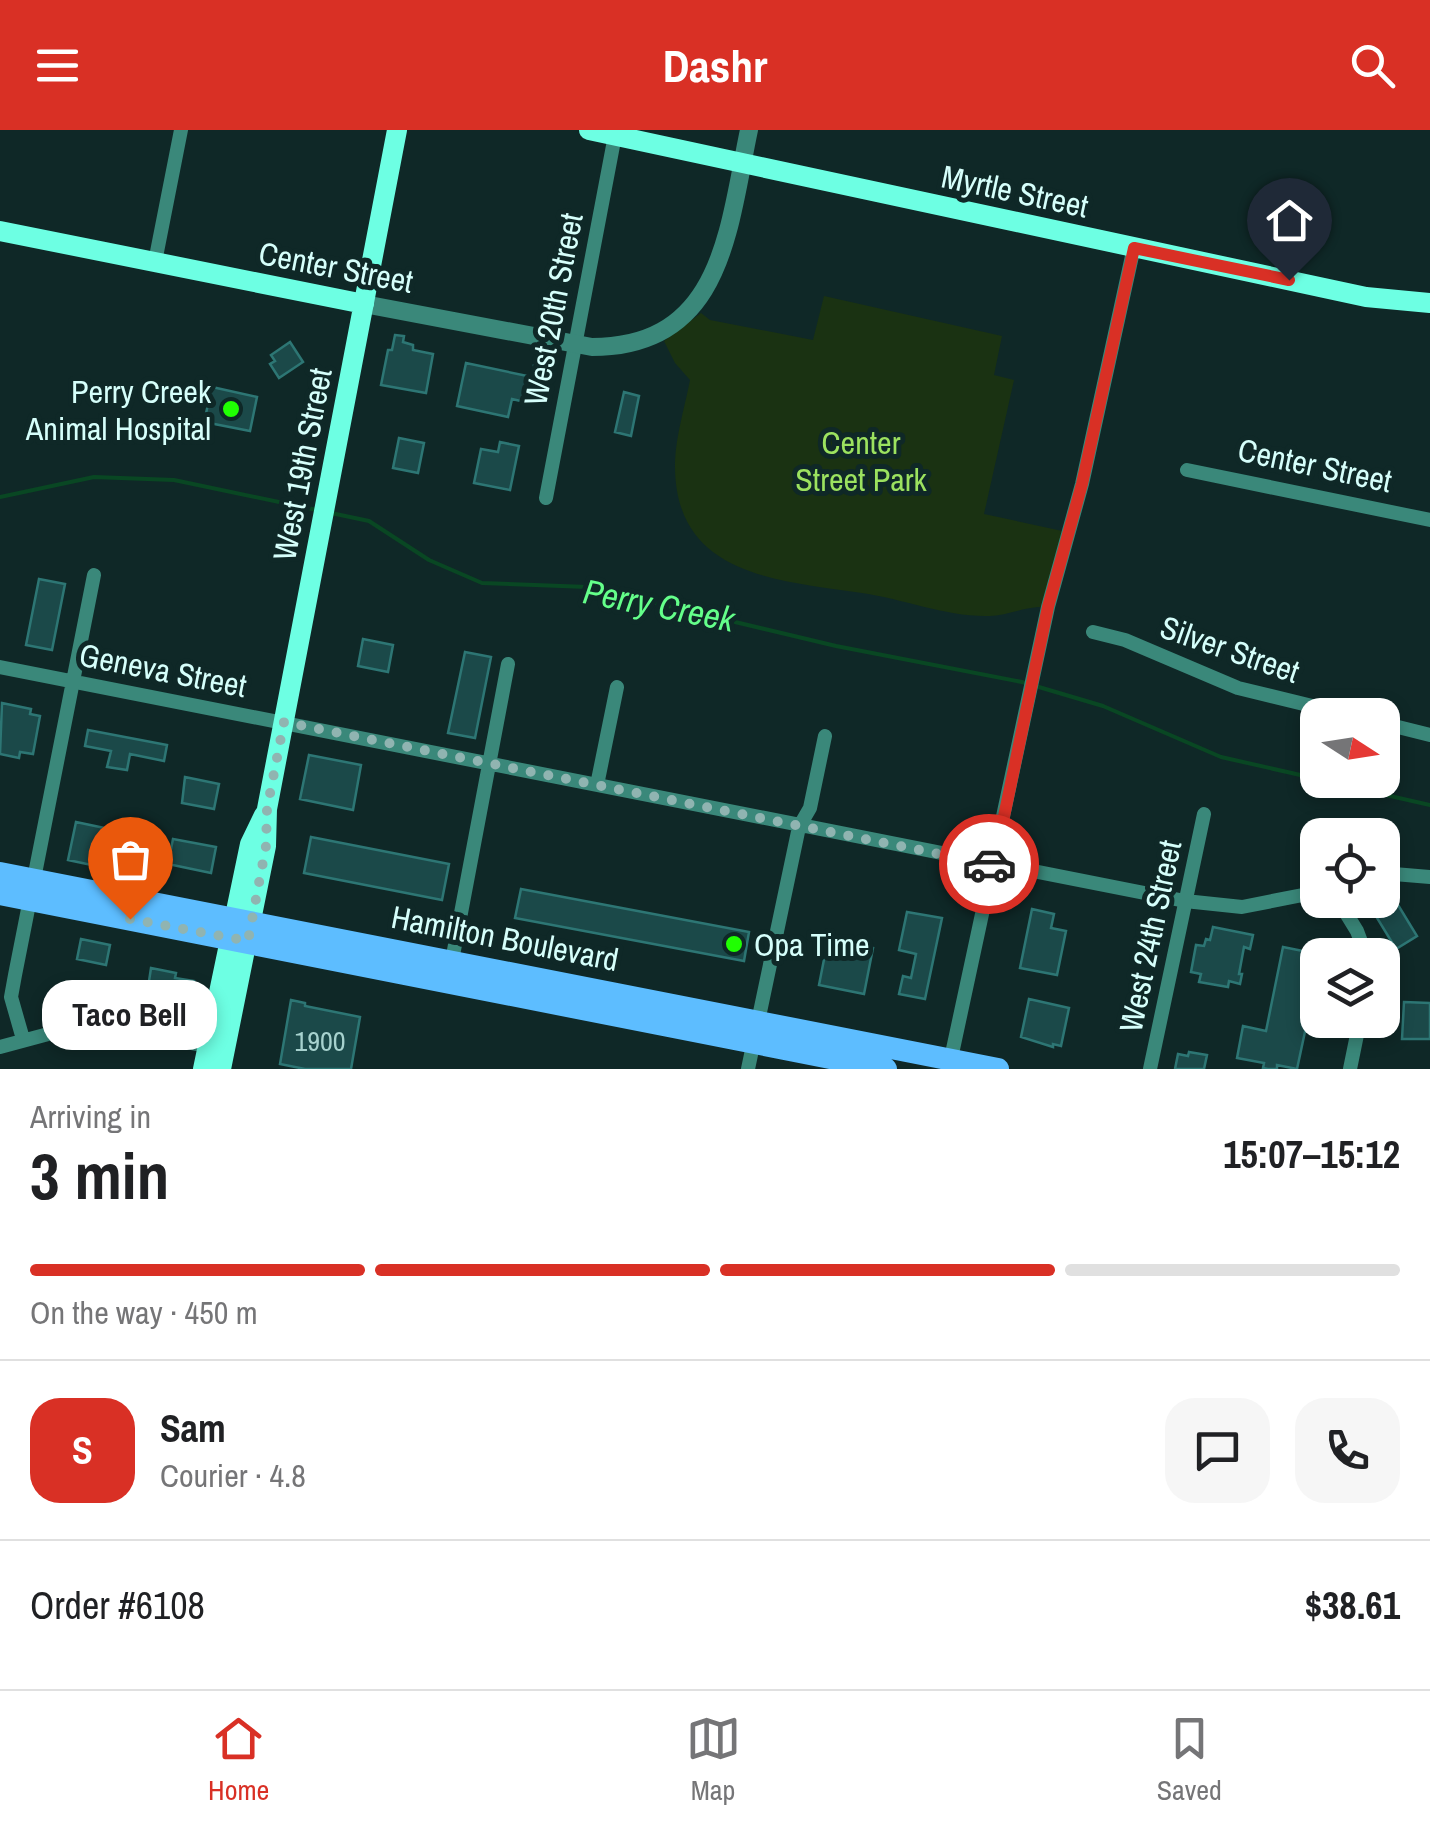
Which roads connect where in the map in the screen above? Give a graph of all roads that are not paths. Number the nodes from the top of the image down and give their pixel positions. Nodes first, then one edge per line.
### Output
1 (181, 130) edge
2 (397, 130) edge
3 (589, 130) edge
4 (749, 130) edge
5 (615, 132) edge
6 (742, 164) junction
7 (0, 231) edge
8 (1134, 248) junction
9 (155, 262) junction
10 (1430, 303) edge
11 (364, 304) junction
12 (573, 344) junction
13 (1187, 470) dead end
14 (546, 498) dead end
15 (1430, 520) edge
16 (94, 576) dead end
17 (1094, 632) dead end
18 (508, 664) dead end
19 (0, 667) edge
20 (74, 681) junction
21 (617, 687) dead end
22 (1300, 703) edge
23 (284, 722) junction
24 (1400, 727) edge
25 (1430, 734) edge
26 (825, 736) dead end
27 (492, 764) junction
28 (597, 785) junction
29 (1204, 814) dead end
30 (800, 827) junction
31 (994, 864) junction
32 (0, 872) edge
33 (1400, 875) edge
34 (1430, 877) edge
35 (32, 890) junction
36 (0, 894) edge
37 (1300, 896) edge
38 (1184, 900) junction
39 (242, 929) junction
40 (450, 971) junction
41 (756, 1032) junction
42 (1356, 1038) edge
43 (22, 1039) junction
44 (0, 1047) edge
45 (219, 1055) edge
46 (949, 1064) edge
47 (203, 1069) edge
48 (211, 1069) edge
49 (748, 1069) edge
50 (886, 1069) edge
51 (998, 1069) edge
52 (1150, 1069) edge
53 (1350, 1069) edge

1 - 9 street
2 - 11 main road, West 19th Street
3 - 5 main road, Myrtle Street
4 - 6 street
5 - 6 main road, Myrtle Street
5 - 12 street, West 20th Street
6 - 8 main road, Myrtle Street
6 - 12 street, Center Street
7 - 9 main road, Center Street
8 - 10 main road, Myrtle Street
8 - 31 street
9 - 11 main road, Center Street
11 - 12 street, Center Street
11 - 23 main road, West 19th Street
12 - 14 street, West 20th Street
13 - 15 street, Center Street
16 - 20 street
17 - 22 street, Silver Street
18 - 27 street
19 - 20 street, Geneva Street
20 - 23 street, Geneva Street
20 - 35 street
21 - 28 street
23 - 27 street, Geneva Street
23 - 39 main road, West 19th Street
24 - 25 street
26 - 30 street
27 - 28 street, Geneva Street
27 - 40 street
28 - 30 street, Geneva Street
29 - 38 street, West 24th Street
30 - 31 street, Geneva Street
30 - 41 street
31 - 38 street, Geneva Street
31 - 46 street
32 - 35 main road, Hamilton Boulevard
33 - 34 street
35 - 36 main road, Hamilton Boulevard
35 - 39 main road, Hamilton Boulevard
35 - 43 street
37 - 38 street, Geneva Street
38 - 52 street, West 24th Street
39 - 40 main road, Hamilton Boulevard
39 - 45 main road, West 19th Street
39 - 45 main road, West 19th Street
40 - 41 main road, Hamilton Boulevard
41 - 46 main road, Hamilton Boulevard
41 - 49 street
41 - 50 main road, Hamilton Boulevard
42 - 53 street
43 - 44 street
43 - 45 street
45 - 47 main road, West 19th Street
45 - 48 main road, West 19th Street
46 - 51 main road, Hamilton Boulevard

